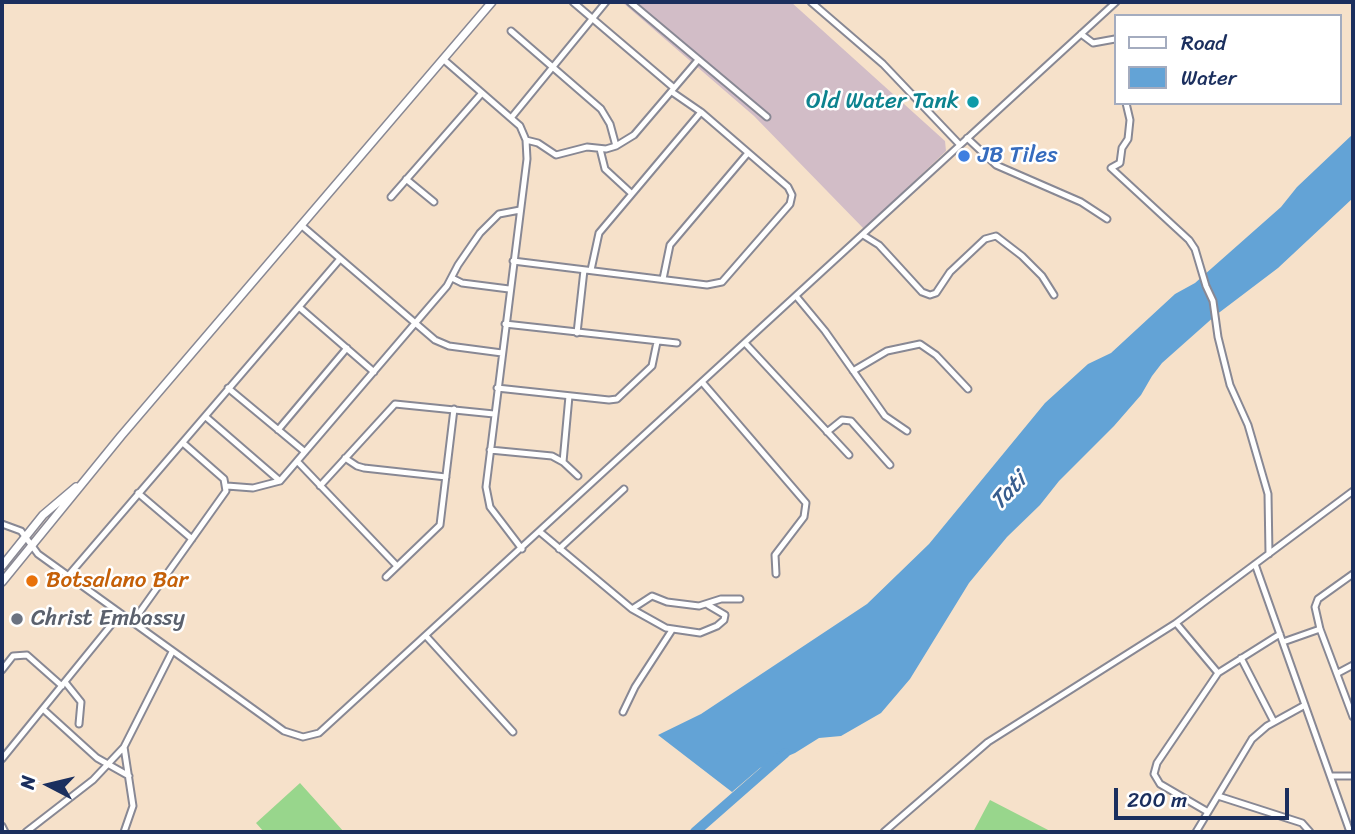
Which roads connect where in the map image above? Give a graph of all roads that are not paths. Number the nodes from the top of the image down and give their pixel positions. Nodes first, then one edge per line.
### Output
1 (492, 2) edge
2 (573, 2) edge
3 (606, 2) edge
4 (630, 2) edge
5 (811, 2) edge
6 (1116, 2) edge
7 (592, 19) junction
8 (511, 31) dead end
9 (1081, 34) junction
10 (1114, 39) edge
11 (443, 59) junction
12 (698, 60) junction
13 (551, 67) junction
14 (673, 90) junction
15 (482, 93) junction
16 (1126, 105) edge
17 (701, 112) junction
18 (767, 117) dead end
19 (511, 118) junction
20 (967, 138) junction
21 (526, 140) junction
22 (960, 145) junction
23 (616, 146) junction
24 (600, 149) junction
25 (748, 153) junction
26 (406, 179) junction
27 (631, 193) junction
28 (391, 197) dead end
29 (434, 202) dead end
30 (520, 210) junction
31 (1107, 219) dead end
32 (301, 225) junction
33 (863, 235) junction
34 (340, 259) junction
35 (513, 261) junction
36 (587, 270) junction
37 (452, 278) junction
38 (663, 279) junction
39 (509, 289) junction
40 (1054, 295) dead end
41 (796, 296) junction
42 (299, 307) junction
43 (415, 324) junction
44 (505, 324) junction
45 (577, 333) junction
46 (657, 342) junction
47 (677, 343) dead end
48 (745, 343) junction
49 (347, 348) junction
50 (502, 353) junction
51 (853, 371) junction
52 (374, 372) junction
53 (702, 382) junction
54 (228, 388) junction
55 (497, 388) junction
56 (968, 389) dead end
57 (569, 397) junction
58 (454, 409) junction
59 (494, 414) junction
60 (206, 417) junction
61 (278, 430) junction
62 (907, 431) dead end
63 (827, 432) junction
64 (183, 443) junction
65 (490, 450) junction
66 (305, 452) junction
67 (849, 456) dead end
68 (345, 458) junction
69 (297, 461) junction
70 (563, 462) junction
71 (890, 465) dead end
72 (579, 476) dead end
73 (446, 477) junction
74 (280, 481) junction
75 (82, 483) junction
76 (227, 486) junction
77 (320, 486) junction
78 (624, 489) dead end
79 (1353, 491) edge
80 (138, 493) junction
81 (2, 524) edge
82 (540, 532) junction
83 (26, 536) junction
84 (192, 539) junction
85 (31, 544) junction
86 (522, 549) junction
87 (559, 549) junction
88 (1269, 554) junction
89 (1255, 564) junction
90 (2, 566) edge
91 (397, 566) junction
92 (776, 574) dead end
93 (1353, 574) edge
94 (68, 576) junction
95 (386, 577) dead end
96 (2, 582) edge
97 (740, 599) dead end
98 (708, 605) junction
99 (632, 609) junction
100 (120, 614) junction
101 (132, 623) junction
102 (1176, 623) junction
103 (1320, 629) junction
104 (672, 630) junction
105 (1280, 634) junction
106 (426, 636) junction
107 (1283, 642) junction
108 (172, 652) junction
109 (1241, 659) junction
110 (1353, 665) edge
111 (2, 670) edge
112 (1218, 673) junction
113 (1338, 673) junction
114 (64, 684) junction
115 (1305, 705) junction
116 (43, 709) junction
117 (623, 712) dead end
118 (1353, 717) edge
119 (1274, 722) junction
120 (79, 724) dead end
121 (513, 732) dead end
122 (124, 747) junction
123 (2, 758) edge
124 (108, 765) junction
125 (129, 776) junction
126 (1331, 776) junction
127 (1353, 776) edge
128 (1218, 796) junction
129 (1208, 812) junction
130 (2, 825) edge
131 (5, 832) edge
132 (26, 832) edge
133 (124, 832) edge
134 (884, 832) edge
135 (1196, 832) edge
136 (1310, 832) edge
137 (1350, 832) edge

1 - 11 street
2 - 7 street
3 - 7 street
4 - 12 street
5 - 22 street
6 - 9 street
7 - 13 street
7 - 14 street
8 - 13 street
9 - 10 street
9 - 20 street
11 - 15 street
11 - 32 street
12 - 14 street
12 - 18 street
13 - 19 street
13 - 23 street
14 - 17 street
14 - 23 street
15 - 19 street
15 - 26 street
16 - 88 street
17 - 25 street
17 - 27 street
19 - 21 street
20 - 22 street
20 - 31 street
21 - 24 street
21 - 30 street
22 - 33 street
23 - 24 street
24 - 27 street
25 - 38 street
25 - 38 street
26 - 28 street
26 - 29 street
27 - 36 street
30 - 35 street
30 - 37 street
32 - 34 street
32 - 75 street
33 - 40 street
33 - 41 street
34 - 42 street
34 - 43 street
35 - 36 street
35 - 39 street
36 - 38 street
36 - 45 street
37 - 39 street
37 - 43 street
39 - 44 street
41 - 48 street
41 - 51 street
42 - 49 street
42 - 54 street
43 - 50 street
43 - 52 street
44 - 45 street
44 - 50 street
45 - 46 street
46 - 47 street
46 - 57 street
48 - 53 street
48 - 63 street
49 - 52 street
49 - 61 street
50 - 55 street
51 - 56 street
51 - 62 street
52 - 66 street
53 - 82 street
53 - 92 street
54 - 60 street
54 - 61 street
55 - 57 street
55 - 59 street
57 - 70 street
58 - 59 street
58 - 68 street
58 - 73 street
59 - 65 street
60 - 64 street
60 - 74 street
61 - 66 street
63 - 67 street
63 - 71 street
64 - 76 street
64 - 80 street
65 - 70 street
65 - 86 street
66 - 69 street
68 - 73 street
68 - 77 street
69 - 74 street
69 - 77 street
70 - 72 street
73 - 91 street
74 - 76 street
75 - 83 street
75 - 85 street
76 - 84 street
77 - 91 street
78 - 87 street
79 - 88 street
80 - 84 street
80 - 94 street
81 - 83 street
82 - 86 street
82 - 87 street
83 - 85 street
83 - 90 street
84 - 101 street
85 - 94 street
85 - 96 street
86 - 106 street
87 - 99 street
88 - 89 street
89 - 102 street
89 - 105 street
91 - 95 street
93 - 103 street
94 - 100 street
97 - 98 street
98 - 99 street
98 - 104 street
99 - 104 street
100 - 101 street
100 - 114 street
101 - 108 street
102 - 112 street
102 - 134 street
103 - 107 street
103 - 113 street
104 - 117 street
105 - 107 street
105 - 109 street
106 - 108 street
106 - 121 street
107 - 115 street
108 - 122 street
109 - 112 street
109 - 119 street
110 - 113 street
111 - 114 street
112 - 129 street
113 - 118 street
114 - 116 street
114 - 120 street
115 - 119 street
115 - 126 street
116 - 123 street
116 - 124 street
119 - 128 street
122 - 124 street
122 - 125 street
124 - 125 street
124 - 132 street
125 - 133 street
126 - 127 street
126 - 137 street
128 - 129 street
128 - 136 street
129 - 135 street
130 - 131 street

